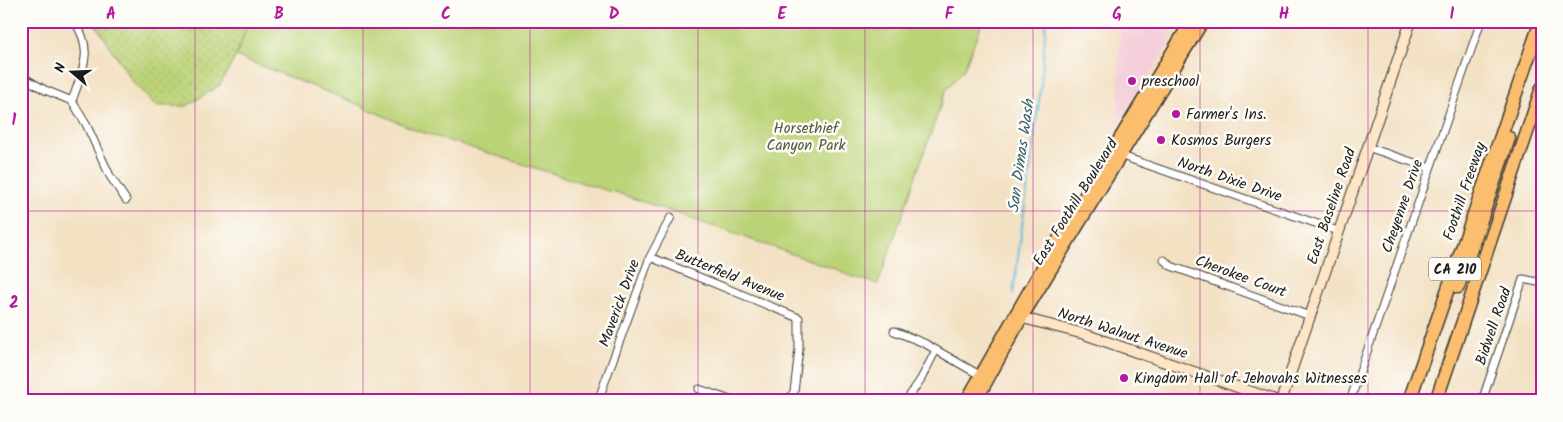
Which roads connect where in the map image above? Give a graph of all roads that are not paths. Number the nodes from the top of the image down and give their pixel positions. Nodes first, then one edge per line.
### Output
1 (74, 21) edge
2 (1191, 21) edge
3 (1203, 21) edge
4 (1411, 21) edge
5 (1481, 21) edge
6 (1540, 21) edge
7 (1542, 44) edge
8 (21, 76) edge
9 (1542, 88) edge
10 (72, 101) junction
11 (1367, 148) junction
12 (1116, 155) junction
13 (1430, 168) junction
14 (1511, 178) junction
15 (126, 200) dead end
16 (671, 217) dead end
17 (1338, 231) junction
18 (650, 257) junction
19 (1164, 260) dead end
20 (1542, 283) edge
21 (1310, 316) junction
22 (1018, 317) junction
23 (894, 330) dead end
24 (936, 350) junction
25 (984, 377) junction
26 (699, 389) dead end
27 (598, 401) edge
28 (733, 401) edge
29 (787, 401) edge
30 (906, 401) edge
31 (966, 401) edge
32 (976, 401) edge
33 (1280, 401) edge
34 (1350, 401) edge
35 (1410, 401) edge
36 (1418, 401) edge
37 (1428, 401) edge
38 (1436, 401) edge
39 (1482, 401) edge

1 - 10 street
2 - 12 main road, East Foothill Boulevard
3 - 12 main road, East Foothill Boulevard
4 - 11 main road, East Baseline Road
5 - 13 street, Cheyenne Drive
6 - 35 highway, Foothill Freeway / CA 210
7 - 36 highway
8 - 10 street
9 - 14 highway, CA 210
10 - 15 street
11 - 13 street
11 - 17 main road, East Baseline Road
12 - 17 street, North Dixie Drive
12 - 22 main road, East Foothill Boulevard
13 - 34 street, Cheyenne Drive
14 - 37 highway
14 - 38 highway, CA 210
16 - 18 street, Maverick Drive
17 - 21 main road, East Baseline Road
18 - 27 street, Maverick Drive
18 - 29 street, Butterfield Avenue
19 - 21 street, Cherokee Court
20 - 39 street, Bidwell Road
21 - 33 main road, East Baseline Road
22 - 25 main road, East Foothill Boulevard
22 - 33 main road, North Walnut Avenue
23 - 24 street
24 - 25 street
24 - 30 street
25 - 31 main road, East Foothill Boulevard
25 - 32 main road, East Foothill Boulevard
26 - 28 street

